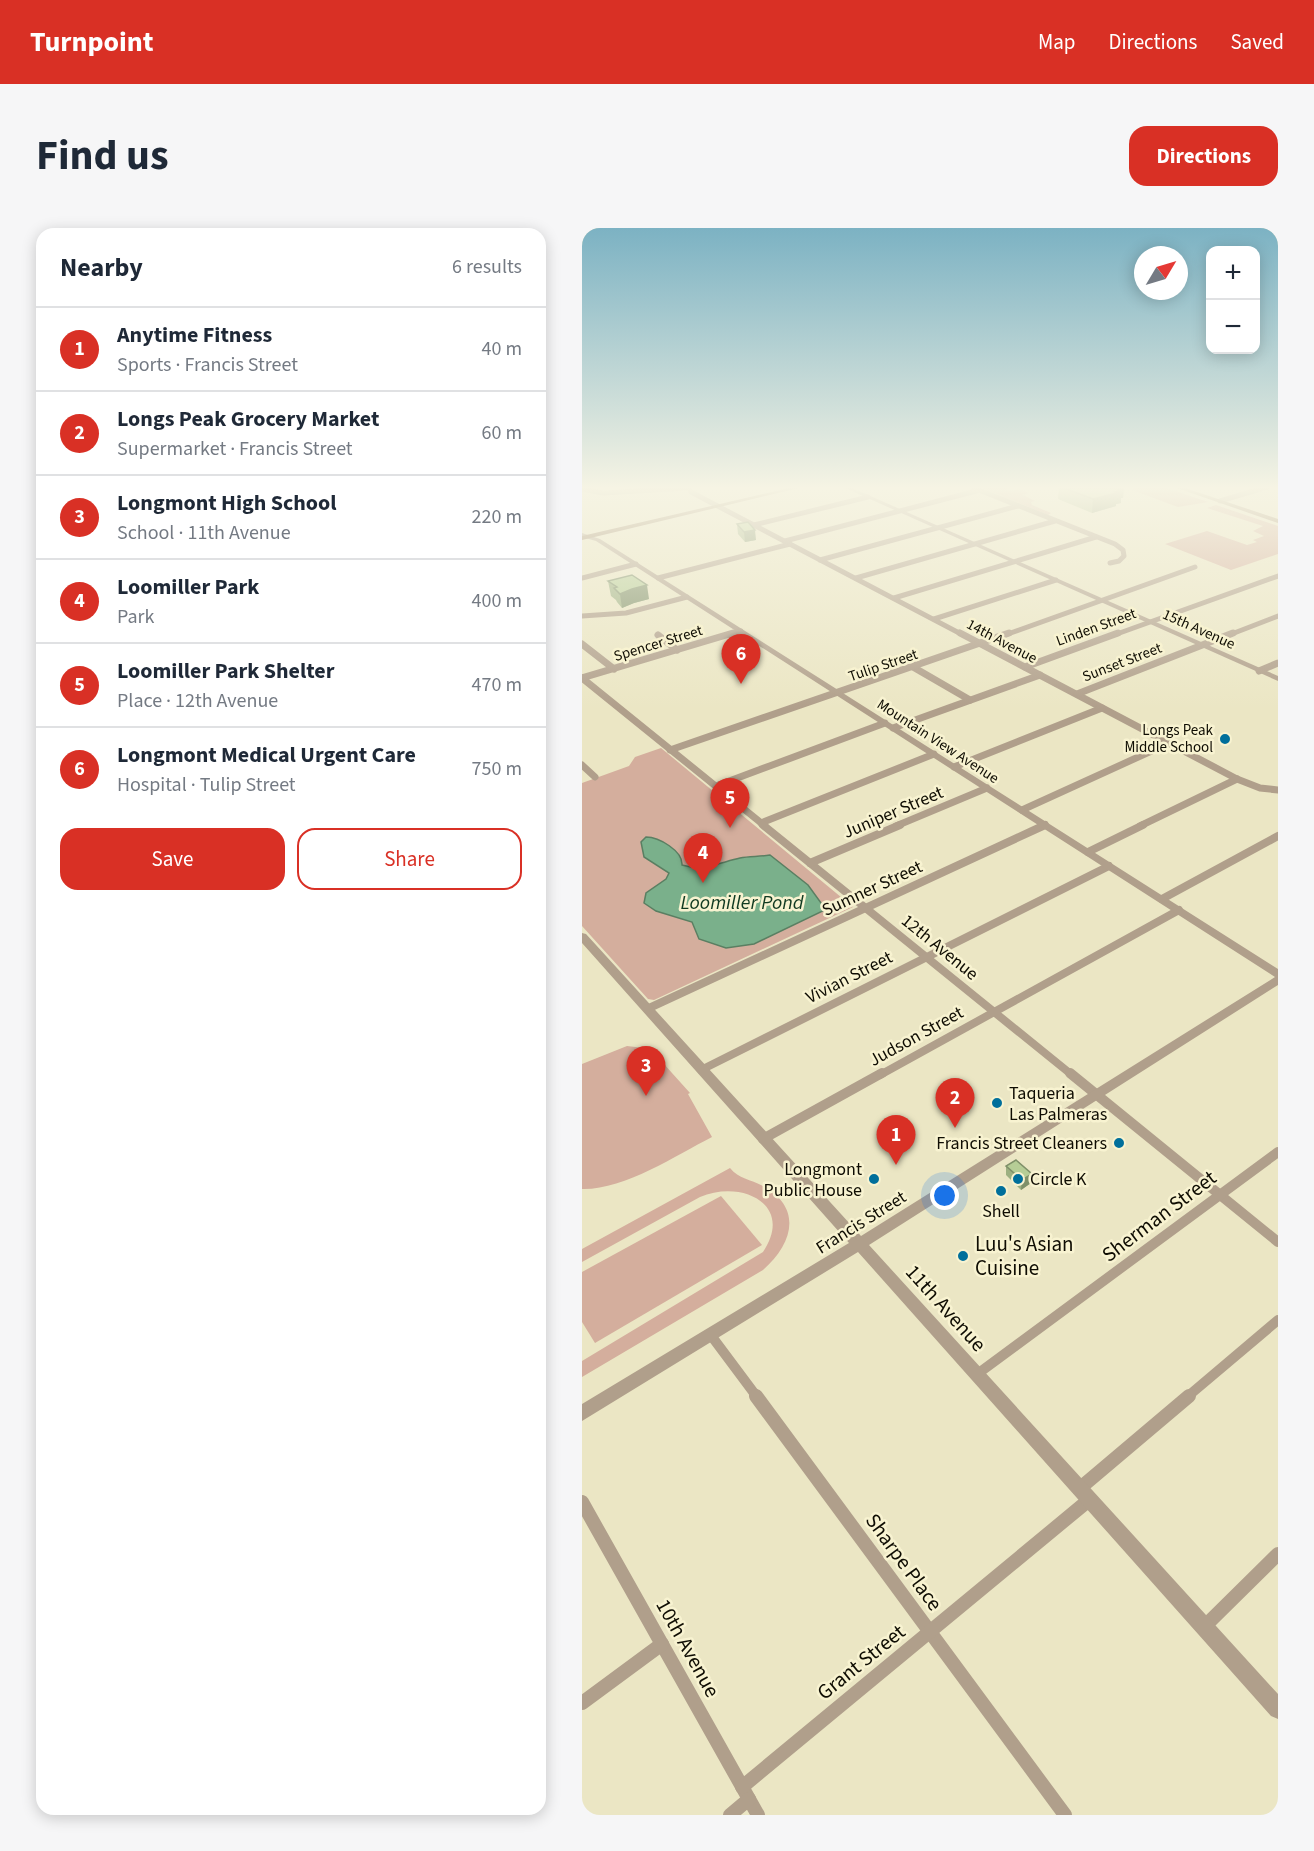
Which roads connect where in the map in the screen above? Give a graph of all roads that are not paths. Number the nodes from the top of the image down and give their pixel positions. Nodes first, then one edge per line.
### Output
1 (631, 561) edge
2 (720, 561) edge
3 (822, 561) edge
4 (915, 561) edge
5 (1018, 561) edge
6 (1119, 561) edge
7 (1015, 562) junction
8 (1110, 563) dead end
9 (636, 564) junction
10 (1195, 567) dead end
11 (1278, 576) edge
12 (582, 578) edge
13 (658, 578) junction
14 (856, 578) junction
15 (1056, 580) junction
16 (687, 597) junction
17 (894, 598) junction
18 (1102, 600) junction
19 (582, 616) edge
20 (1278, 616) edge
21 (934, 619) junction
22 (1150, 622) junction
23 (741, 631) junction
24 (658, 635) dead end
25 (979, 643) junction
26 (582, 644) edge
27 (1202, 645) junction
28 (677, 650) junction
29 (1278, 663) edge
30 (913, 667) junction
31 (1025, 667) junction
32 (614, 669) junction
33 (1259, 671) junction
34 (1040, 675) junction
35 (582, 678) edge
36 (1278, 679) edge
37 (837, 693) junction
38 (1077, 694) junction
39 (970, 700) junction
40 (1102, 708) junction
41 (889, 726) junction
42 (1169, 743) junction
43 (670, 750) junction
44 (934, 754) junction
45 (582, 765) edge
46 (954, 767) junction
47 (595, 777) dead end
48 (1237, 779) junction
49 (716, 786) junction
50 (987, 788) junction
51 (1278, 790) edge
52 (1022, 810) junction
53 (761, 823) junction
54 (1045, 825) junction
55 (1278, 836) edge
56 (1088, 852) junction
57 (810, 863) junction
58 (1109, 866) junction
59 (1162, 899) junction
60 (865, 908) junction
61 (1179, 910) junction
62 (582, 936) edge
63 (926, 957) junction
64 (1278, 974) edge
65 (1278, 980) edge
66 (647, 1009) junction
67 (993, 1012) junction
68 (701, 1070) junction
69 (1096, 1095) junction
70 (763, 1139) junction
71 (1278, 1152) edge
72 (1219, 1195) junction
73 (1278, 1242) edge
74 (858, 1245) junction
75 (1278, 1320) edge
76 (710, 1334) junction
77 (976, 1375) junction
78 (582, 1413) edge
79 (1084, 1494) junction
80 (582, 1502) edge
81 (1278, 1554) edge
82 (1204, 1627) junction
83 (930, 1632) junction
84 (662, 1644) junction
85 (582, 1703) edge
86 (1278, 1709) edge
87 (745, 1793) junction
88 (730, 1815) edge
89 (758, 1815) edge
90 (1065, 1815) edge

1 - 9 street, Mountain View Avenue
2 - 13 street
3 - 14 street, 14th Avenue
4 - 14 street
5 - 7 street
6 - 8 street
7 - 15 street, 15th Avenue
7 - 17 street
9 - 12 street
9 - 13 street, Mountain View Avenue
10 - 18 street, Tulip Street
11 - 22 street, Linden Street
13 - 16 street, Mountain View Avenue
14 - 17 street, 14th Avenue
15 - 18 street, 15th Avenue
15 - 21 street
16 - 19 street
16 - 23 street, Mountain View Avenue
17 - 21 street, 14th Avenue
18 - 22 street, 15th Avenue
18 - 25 street, Tulip Street
20 - 27 street, Sunset Street
21 - 25 street, 14th Avenue
22 - 27 street, 15th Avenue
22 - 31 street, Linden Street
23 - 28 street, Spencer Street
23 - 37 street, Mountain View Avenue
24 - 28 street
25 - 30 street, Tulip Street
25 - 31 street, 14th Avenue
26 - 32 street
27 - 33 street, 15th Avenue
27 - 38 street, Sunset Street
28 - 32 street, Spencer Street
29 - 33 street
30 - 37 street, Tulip Street
30 - 39 street
31 - 34 street, 14th Avenue
32 - 35 street, Spencer Street
33 - 36 street, 15th Avenue
34 - 38 street, 14th Avenue
34 - 39 street
35 - 43 street, 12th Avenue
37 - 41 street, Mountain View Avenue
37 - 43 street, Tulip Street
38 - 40 street, 14th Avenue
39 - 41 street
40 - 42 street, 14th Avenue
40 - 46 street, Sunset Street
41 - 44 street, Mountain View Avenue
41 - 49 street
42 - 48 street, 14th Avenue
42 - 52 street
43 - 49 street, 12th Avenue
44 - 46 street, Mountain View Avenue
44 - 53 street
45 - 47 street
46 - 50 street, Mountain View Avenue
48 - 51 street, 14th Avenue
48 - 56 street
49 - 53 street, 12th Avenue
50 - 52 street, Mountain View Avenue
50 - 57 street, Juniper Street
52 - 54 street, Mountain View Avenue
53 - 57 street, 12th Avenue
54 - 56 street, Mountain View Avenue
54 - 60 street, Sumner Street
55 - 59 street
56 - 58 street, Mountain View Avenue
57 - 60 street, 12th Avenue
58 - 59 street, Mountain View Avenue
58 - 63 street, Vivian Street
59 - 61 street, Mountain View Avenue
60 - 63 street, 12th Avenue
60 - 66 street, Sumner Street
61 - 64 street, Mountain View Avenue
61 - 67 street, Judson Street
62 - 66 street, 11th Avenue
63 - 67 street, 12th Avenue
63 - 68 street, Vivian Street
65 - 69 street, Francis Street
66 - 68 street, 11th Avenue
67 - 69 street, 12th Avenue
67 - 70 street, Judson Street
68 - 70 street, 11th Avenue
69 - 72 street, 12th Avenue
69 - 74 street, Francis Street
70 - 74 street, 11th Avenue
71 - 72 street, Sherman Street
72 - 73 street, 12th Avenue
72 - 77 street, Sherman Street
74 - 76 street, Francis Street
74 - 77 street, 11th Avenue
75 - 79 street, Grant Street
76 - 78 street, Francis Street
76 - 83 street, Sharpe Place
77 - 79 street, 11th Avenue
79 - 82 street, 11th Avenue
79 - 83 street, Grant Street
80 - 84 street, 10th Avenue
81 - 82 street
82 - 86 street, 11th Avenue
83 - 87 street, Grant Street
83 - 90 street, Sharpe Place
84 - 85 street
84 - 87 street, 10th Avenue
87 - 88 street, Grant Street
87 - 89 street, 10th Avenue

